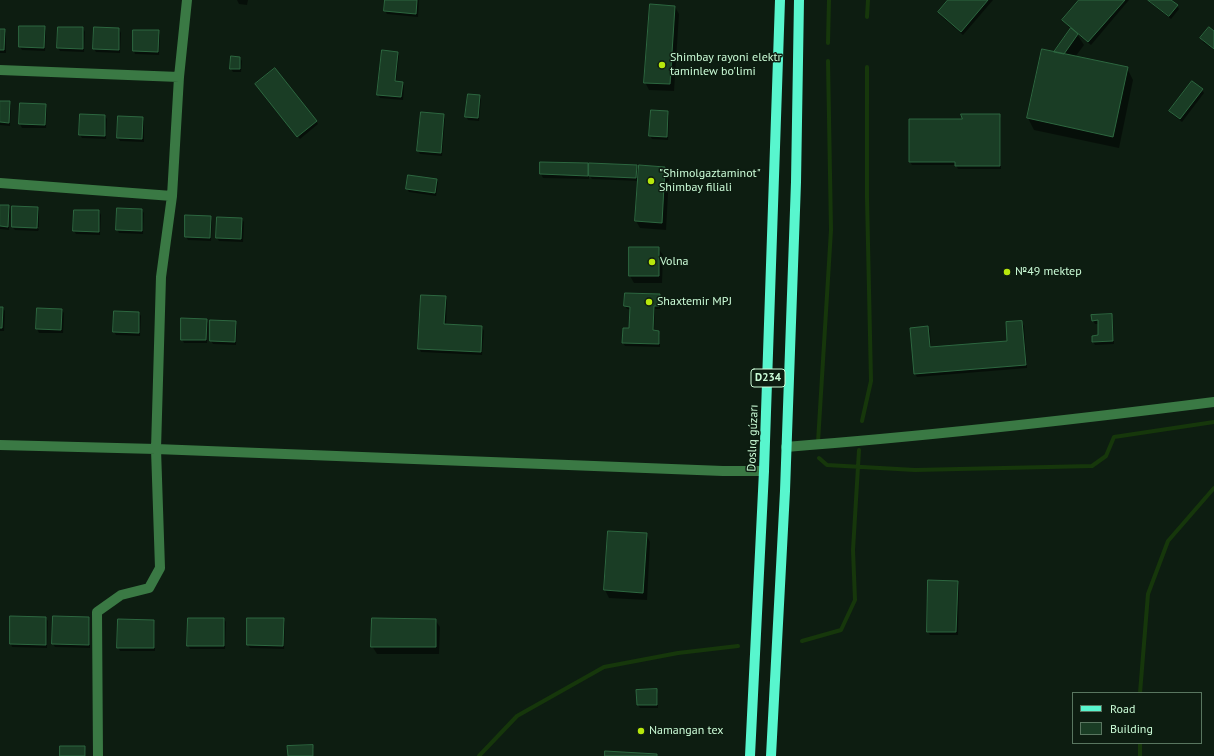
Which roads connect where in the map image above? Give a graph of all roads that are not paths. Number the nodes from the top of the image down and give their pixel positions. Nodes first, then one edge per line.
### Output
1 (187, 0) edge
2 (780, 0) edge
3 (799, 0) edge
4 (0, 70) edge
5 (179, 77) junction
6 (0, 183) edge
7 (172, 196) junction
8 (1214, 402) edge
9 (0, 445) edge
10 (786, 447) junction
11 (156, 450) junction
12 (764, 471) junction
13 (98, 756) edge
14 (750, 756) edge
15 (771, 756) edge

1 - 5 street
2 - 12 main road, Doslıq gúzarı / D234
3 - 10 main road, D234
4 - 5 street
5 - 7 street
6 - 7 street
7 - 11 street
8 - 10 street
9 - 11 street
10 - 15 main road, D234
11 - 12 street
11 - 13 street
12 - 14 main road, Doslıq gúzarı / D234

